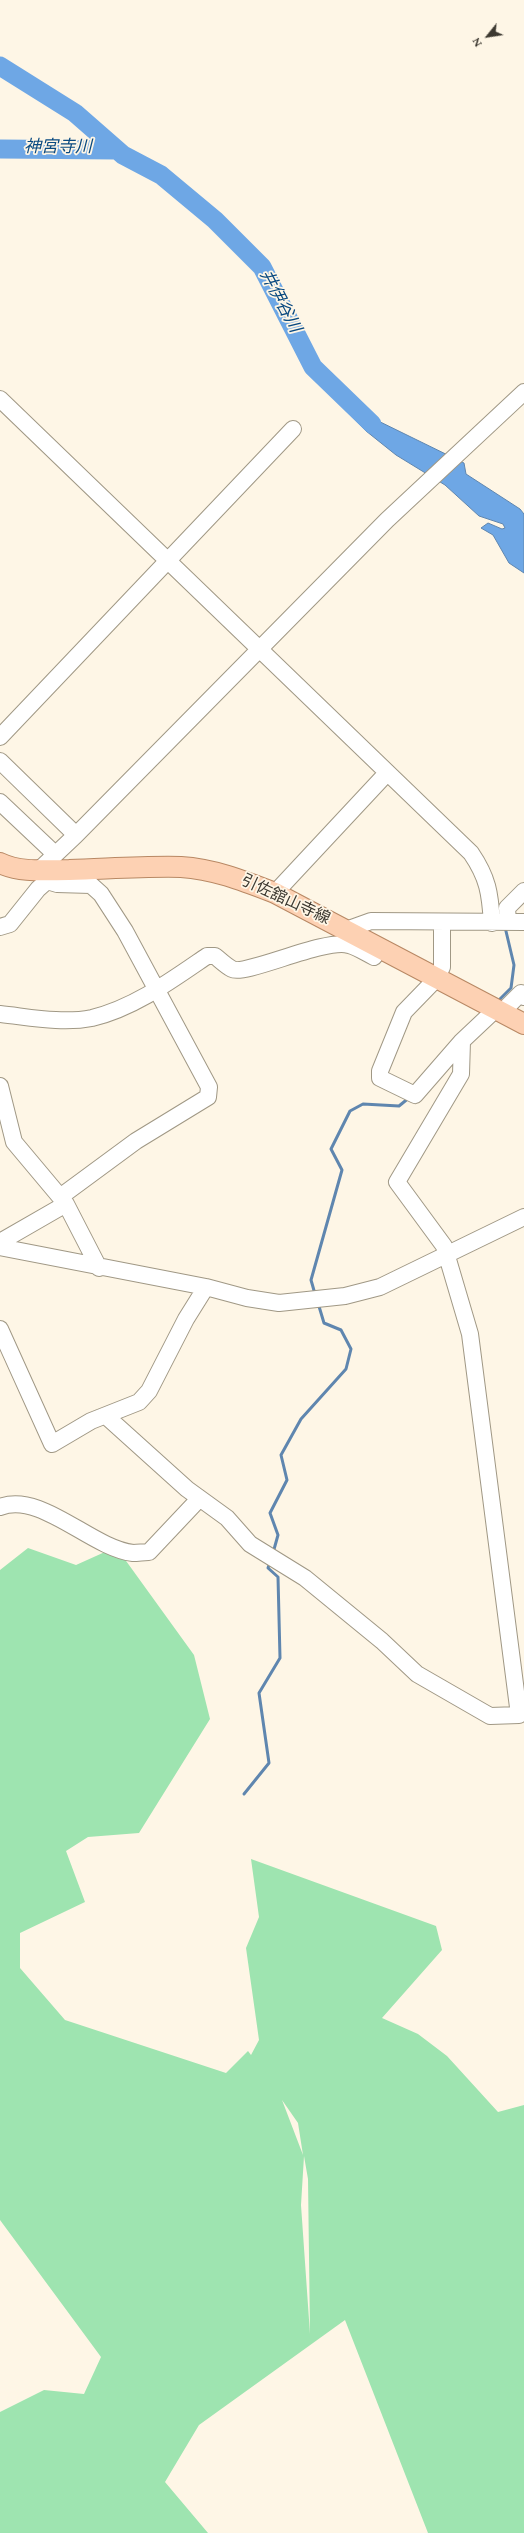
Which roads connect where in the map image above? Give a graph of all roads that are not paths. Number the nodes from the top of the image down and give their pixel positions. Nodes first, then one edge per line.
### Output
1 (524, 392) edge
2 (0, 399) edge
3 (294, 429) dead end
4 (167, 561) junction
5 (259, 650) junction
6 (0, 737) edge
7 (0, 761) edge
8 (387, 773) junction
9 (0, 802) edge
10 (76, 835) junction
11 (0, 863) edge
12 (48, 869) junction
13 (524, 891) edge
14 (275, 893) junction
15 (442, 922) junction
16 (524, 922) edge
17 (500, 923) junction
18 (0, 927) edge
19 (346, 930) junction
20 (380, 947) junction
21 (437, 978) junction
22 (157, 990) junction
23 (523, 990) edge
24 (499, 1011) junction
25 (0, 1014) edge
26 (524, 1024) edge
27 (462, 1041) junction
28 (0, 1086) edge
29 (63, 1201) junction
30 (524, 1217) edge
31 (0, 1242) edge
32 (0, 1247) edge
33 (446, 1254) junction
34 (99, 1268) junction
35 (206, 1287) junction
36 (0, 1331) edge
37 (106, 1416) junction
38 (199, 1499) junction
39 (0, 1507) edge
40 (518, 1671) edge

1 - 5 street
2 - 4 street
3 - 4 street
4 - 5 street
4 - 6 street
5 - 8 street
5 - 10 street
7 - 10 street
8 - 14 street
8 - 17 street
9 - 12 street
10 - 12 street
11 - 12 main road, 引佐舘山寺線
12 - 14 main road, 引佐舘山寺線
12 - 18 street
12 - 22 street
13 - 17 street
14 - 19 main road, 引佐舘山寺線
15 - 17 street
15 - 19 street
15 - 21 street
16 - 17 street
19 - 20 main road, 引佐舘山寺線
20 - 21 main road, 引佐舘山寺線
20 - 22 street
21 - 24 main road, 引佐舘山寺線
21 - 27 street
22 - 25 street
22 - 29 street
23 - 24 street
24 - 26 main road, 引佐舘山寺線
24 - 27 street
27 - 33 street
28 - 29 street
29 - 31 street
29 - 34 street
30 - 33 street
32 - 34 street
33 - 35 street
33 - 40 street
34 - 35 street
35 - 37 street
36 - 37 street
37 - 38 street
38 - 39 street
38 - 40 street

